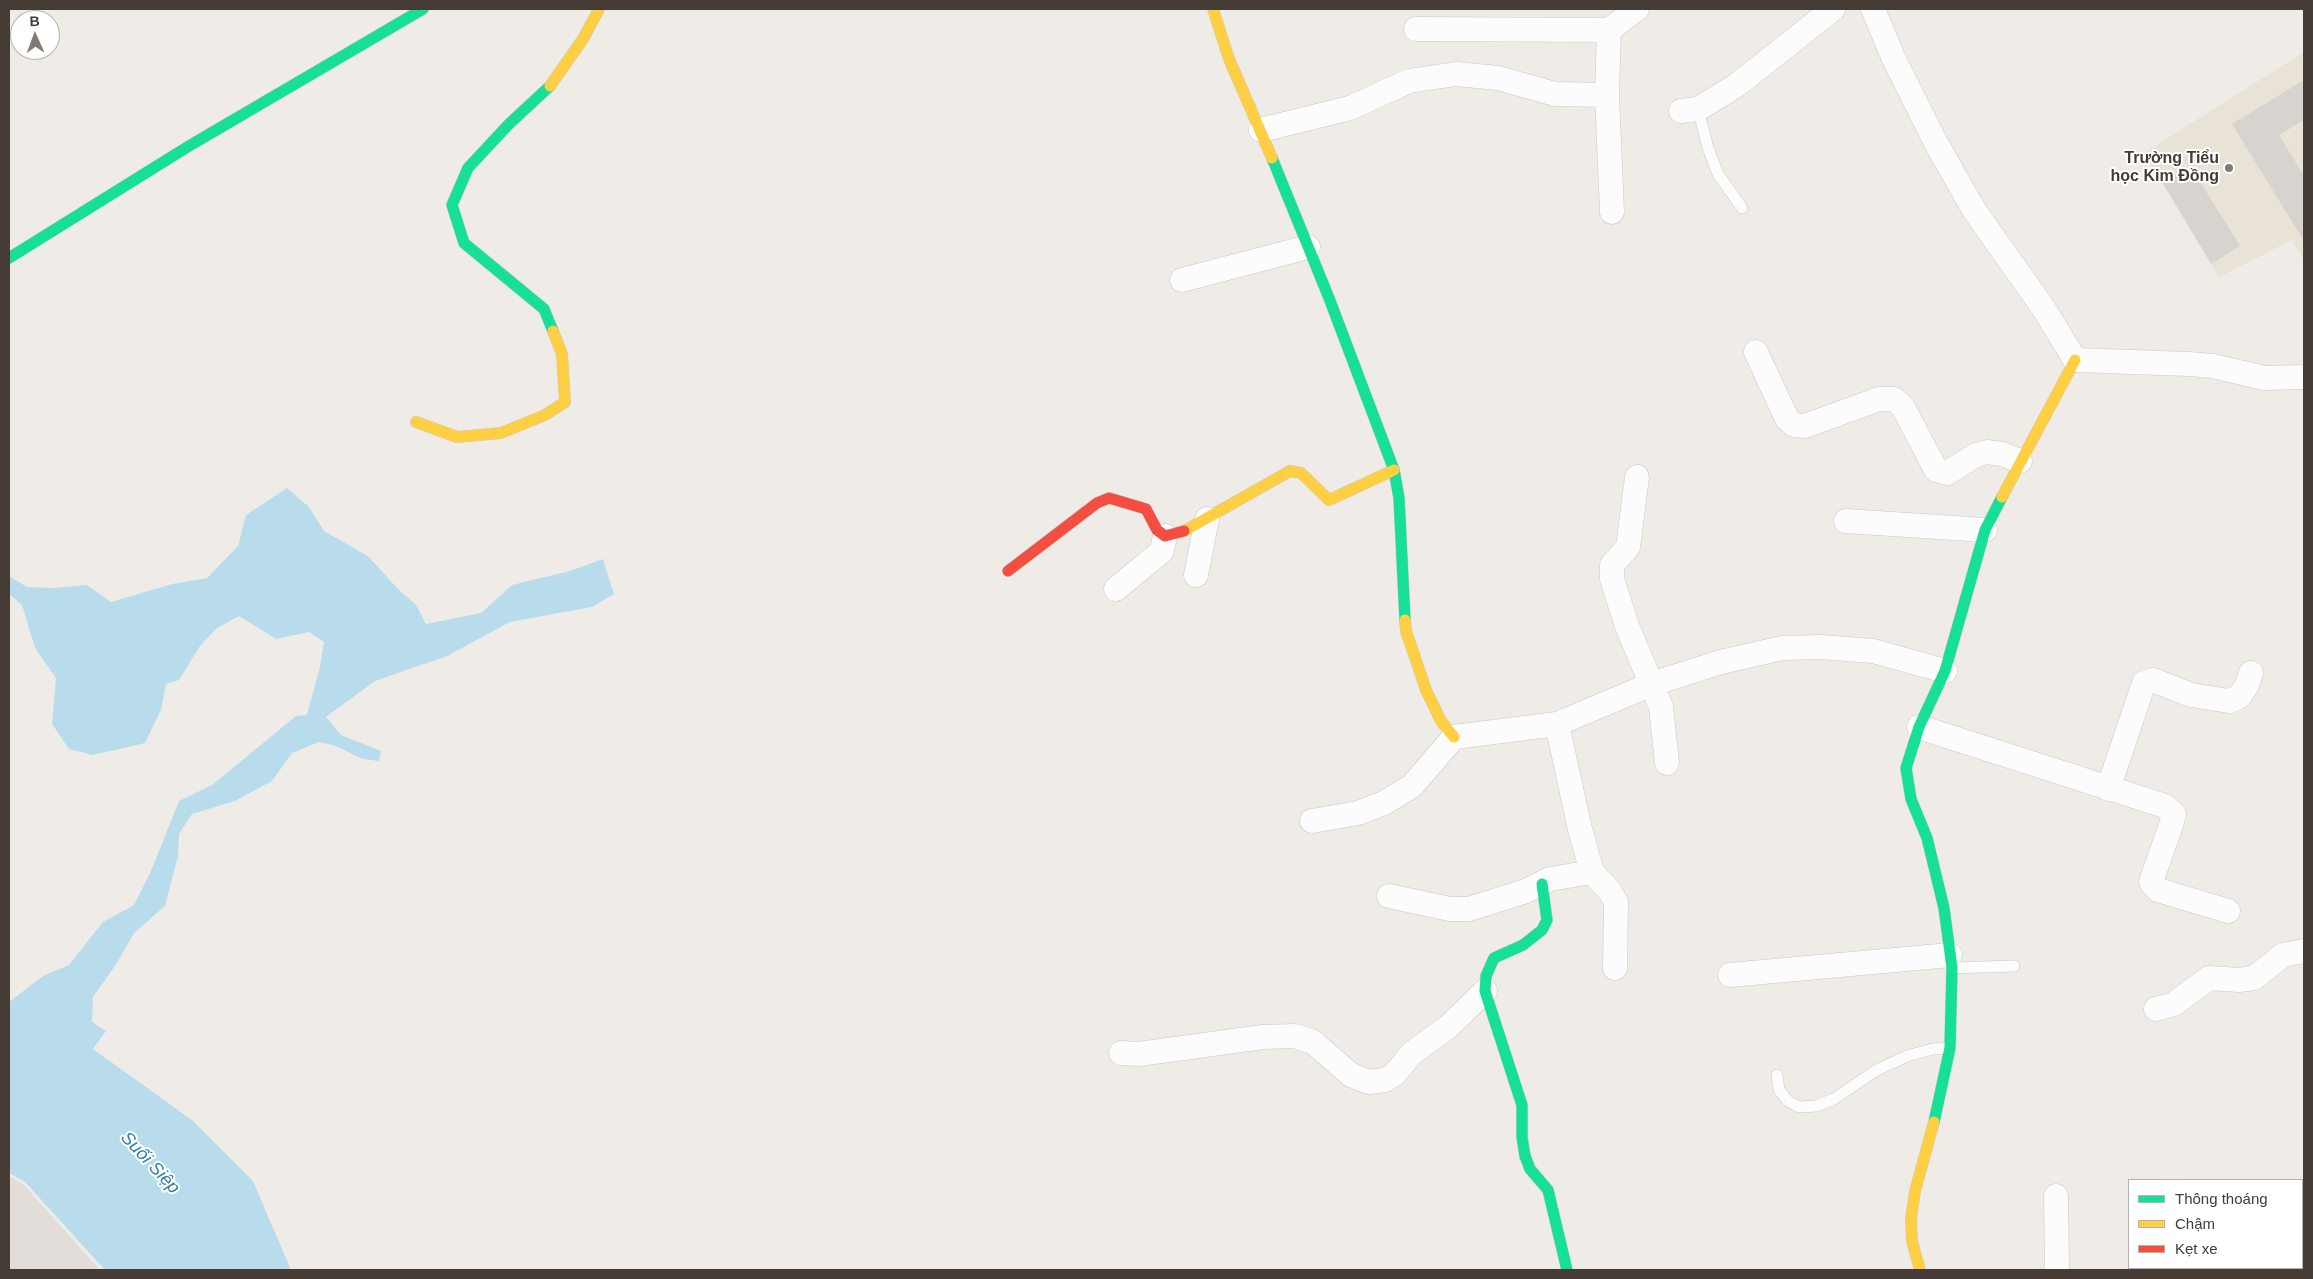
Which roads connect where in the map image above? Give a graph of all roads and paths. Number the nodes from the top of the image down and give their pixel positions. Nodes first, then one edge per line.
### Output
1 (423, 9) edge
2 (599, 9) edge
3 (1213, 9) edge
4 (1637, 9) edge
5 (1833, 9) edge
6 (1873, 9) edge
7 (1416, 29) dead end
8 (1609, 30) junction
9 (1607, 95) junction
10 (1689, 110) joint
11 (1261, 130) junction
12 (1742, 208) dead end
13 (1612, 212) dead end
14 (1308, 246) junction
15 (9, 258) edge
16 (1182, 280) dead end
17 (1756, 352) dead end
18 (2075, 360) junction
19 (2304, 378) edge
20 (416, 422) dead end
21 (2020, 461) junction
22 (1394, 470) junction
23 (1637, 477) dead end
24 (1207, 518) junction
25 (1846, 521) dead end
26 (1985, 530) junction
27 (1165, 536) junction
28 (1008, 571) dead end
29 (1196, 575) dead end
30 (1116, 589) dead end
31 (1945, 671) junction
32 (2251, 673) dead end
33 (1652, 684) junction
34 (1557, 724) junction
35 (1919, 727) junction
36 (1454, 737) junction
37 (1667, 763) dead end
38 (2108, 789) junction
39 (1312, 822) dead end
40 (1592, 872) junction
41 (1542, 884) junction
42 (1389, 896) dead end
43 (2228, 912) dead end
44 (2304, 951) edge
45 (1951, 962) junction
46 (2014, 966) dead end
47 (1615, 968) dead end
48 (1730, 976) dead end
49 (1485, 991) junction
50 (2156, 1009) dead end
51 (1950, 1048) junction
52 (1121, 1053) dead end
53 (1778, 1075) dead end
54 (2056, 1196) dead end
55 (1568, 1270) edge
56 (1920, 1270) edge
57 (2057, 1270) edge

1 - 15 street
2 - 20 street
3 - 11 street
4 - 8 street
5 - 10 street
6 - 18 street
7 - 8 street
8 - 9 street
9 - 11 street
9 - 13 street
10 - 12 lane
11 - 14 street
14 - 16 street
14 - 22 street
17 - 21 street
18 - 19 street
18 - 21 street
21 - 26 street
22 - 24 street
22 - 36 street
23 - 33 street
24 - 27 street
24 - 29 street
25 - 26 street
26 - 31 street
27 - 28 street
27 - 30 street
31 - 33 street
31 - 35 street
32 - 38 street
33 - 34 street
33 - 37 street
34 - 36 street
34 - 40 street
35 - 38 street
35 - 45 street
36 - 39 street
38 - 43 street
40 - 41 street
40 - 47 street
41 - 42 street
41 - 49 street
44 - 50 street
45 - 46 lane
45 - 48 street
45 - 51 street
49 - 52 street
49 - 55 street
51 - 53 lane
51 - 56 street
54 - 57 street

